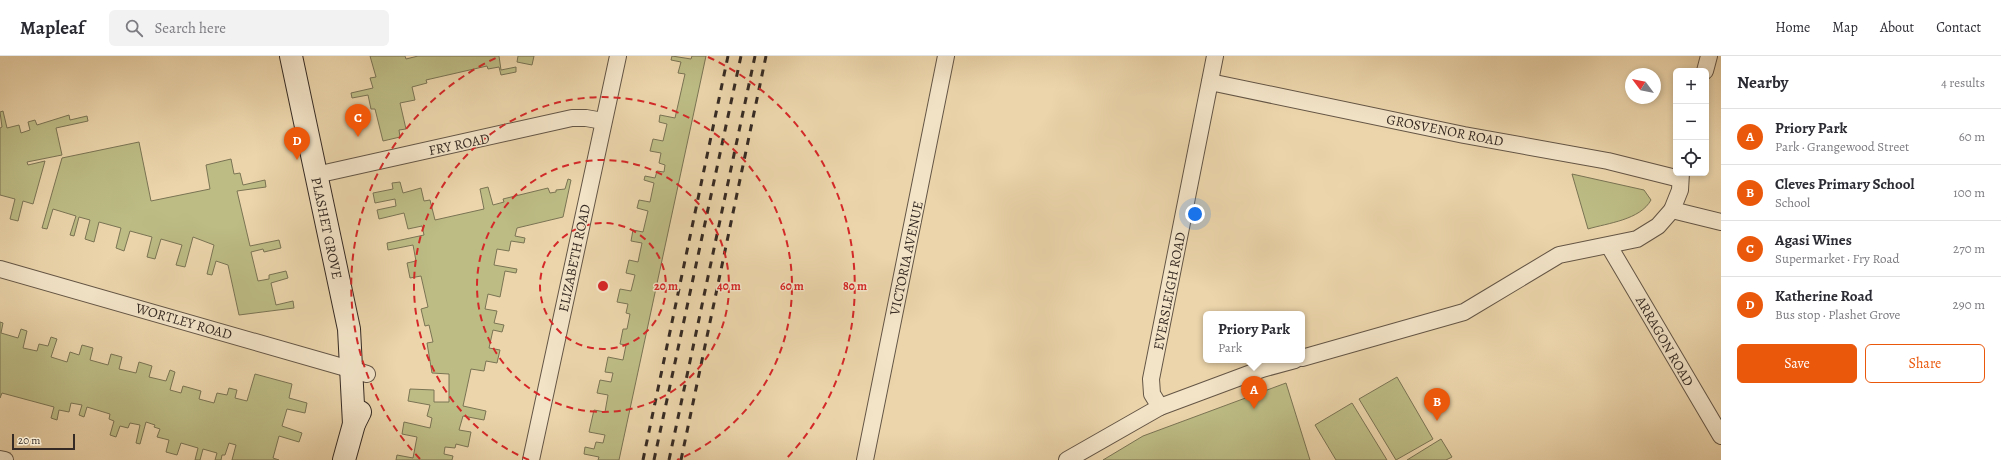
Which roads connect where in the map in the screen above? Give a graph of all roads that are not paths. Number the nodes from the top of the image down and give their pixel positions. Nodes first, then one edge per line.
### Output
1 (291, 56) edge
2 (618, 56) edge
3 (946, 56) edge
4 (1215, 56) edge
5 (1709, 56) edge
6 (1706, 68) edge
7 (1210, 82) junction
8 (603, 121) junction
9 (316, 175) junction
10 (1673, 175) edge
11 (1680, 176) edge
12 (1672, 210) junction
13 (1721, 222) edge
14 (1609, 246) junction
15 (0, 269) edge
16 (1305, 357) edge
17 (1284, 363) edge
18 (359, 372) junction
19 (1160, 407) junction
20 (1721, 436) edge
21 (0, 459) edge
22 (5, 460) edge
23 (344, 460) edge
24 (531, 460) edge
25 (865, 460) edge
26 (1067, 460) edge

1 - 9 main road, PLASHET GROVE
2 - 8 street, ELIZABETH ROAD
3 - 25 street, VICTORIA AVENUE
4 - 7 street, EVERSLEIGH ROAD
5 - 6 street
7 - 10 street, GROSVENOR ROAD
7 - 19 street, EVERSLEIGH ROAD
8 - 9 street, FRY ROAD
8 - 24 street, ELIZABETH ROAD
9 - 18 main road, PLASHET GROVE
11 - 12 street
12 - 13 street
12 - 14 street
14 - 16 street
14 - 20 street, ARRAGON ROAD
15 - 18 street, WORTLEY ROAD
17 - 19 street
18 - 23 main road, PLASHET GROVE
19 - 26 street
21 - 22 street

